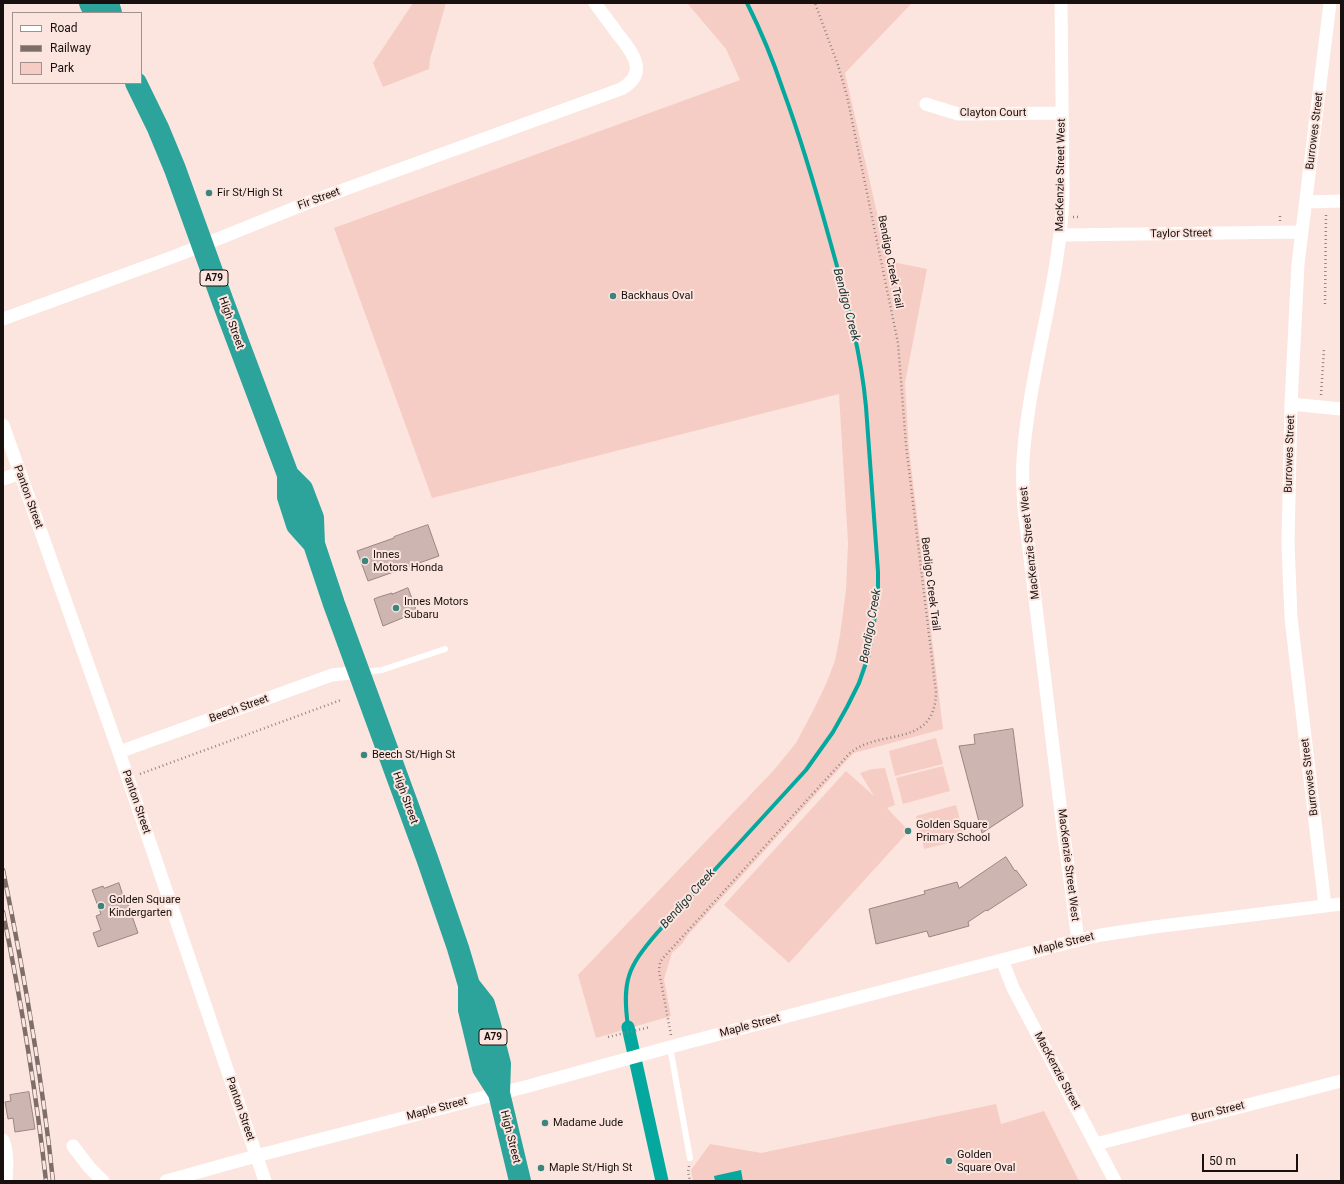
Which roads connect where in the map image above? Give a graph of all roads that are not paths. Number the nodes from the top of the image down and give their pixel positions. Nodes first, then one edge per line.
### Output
1 (90, 3) edge
2 (595, 3) edge
3 (1061, 3) edge
4 (1330, 3) edge
5 (94, 12) edge
6 (136, 84) edge
7 (926, 104) dead end
8 (1062, 113) junction
9 (1341, 201) edge
10 (1306, 202) junction
11 (1302, 232) junction
12 (1060, 236) junction
13 (203, 245) junction
14 (3, 319) edge
15 (1291, 404) junction
16 (1341, 409) edge
17 (3, 425) edge
18 (20, 473) junction
19 (3, 479) edge
20 (445, 649) dead end
21 (359, 672) junction
22 (119, 752) junction
23 (1341, 904) edge
24 (1325, 906) junction
25 (1078, 940) junction
26 (1002, 960) junction
27 (670, 1048) junction
28 (1341, 1081) edge
29 (499, 1093) junction
30 (3, 1140) edge
31 (1096, 1144) junction
32 (73, 1146) dead end
33 (256, 1156) junction
34 (690, 1158) road end
35 (6, 1181) edge
36 (103, 1181) edge
37 (166, 1181) edge
38 (264, 1181) edge
39 (520, 1181) edge
40 (1115, 1181) edge

1 - 5 highway
2 - 13 street, Fir Street
3 - 8 street, MacKenzie Street West
4 - 10 street, Burrowes Street
6 - 13 highway, High Street / A79
7 - 8 street, Clayton Court
8 - 12 street, MacKenzie Street West
9 - 10 street
10 - 11 street, Burrowes Street
11 - 12 street, Taylor Street
11 - 15 street, Burrowes Street
12 - 25 street, MacKenzie Street West
13 - 14 street, Fir Street
13 - 21 highway, High Street / A79
15 - 16 street
15 - 24 street, Burrowes Street
17 - 18 street, Panton Street
18 - 19 street
18 - 22 street, Panton Street
20 - 21 lane
21 - 22 street, Beech Street
21 - 29 highway, High Street / A79
22 - 33 street, Panton Street
23 - 24 street, Maple Street
24 - 25 street, Maple Street
25 - 26 street, Maple Street
26 - 27 street, Maple Street
26 - 31 street, MacKenzie Street
27 - 29 street, Maple Street
27 - 34 lane
28 - 31 street, Burn Street
29 - 33 street, Maple Street
29 - 39 highway, High Street / A79
30 - 35 street
31 - 40 street, MacKenzie Street
32 - 36 street
33 - 37 street, Maple Street
33 - 38 street, Panton Street

